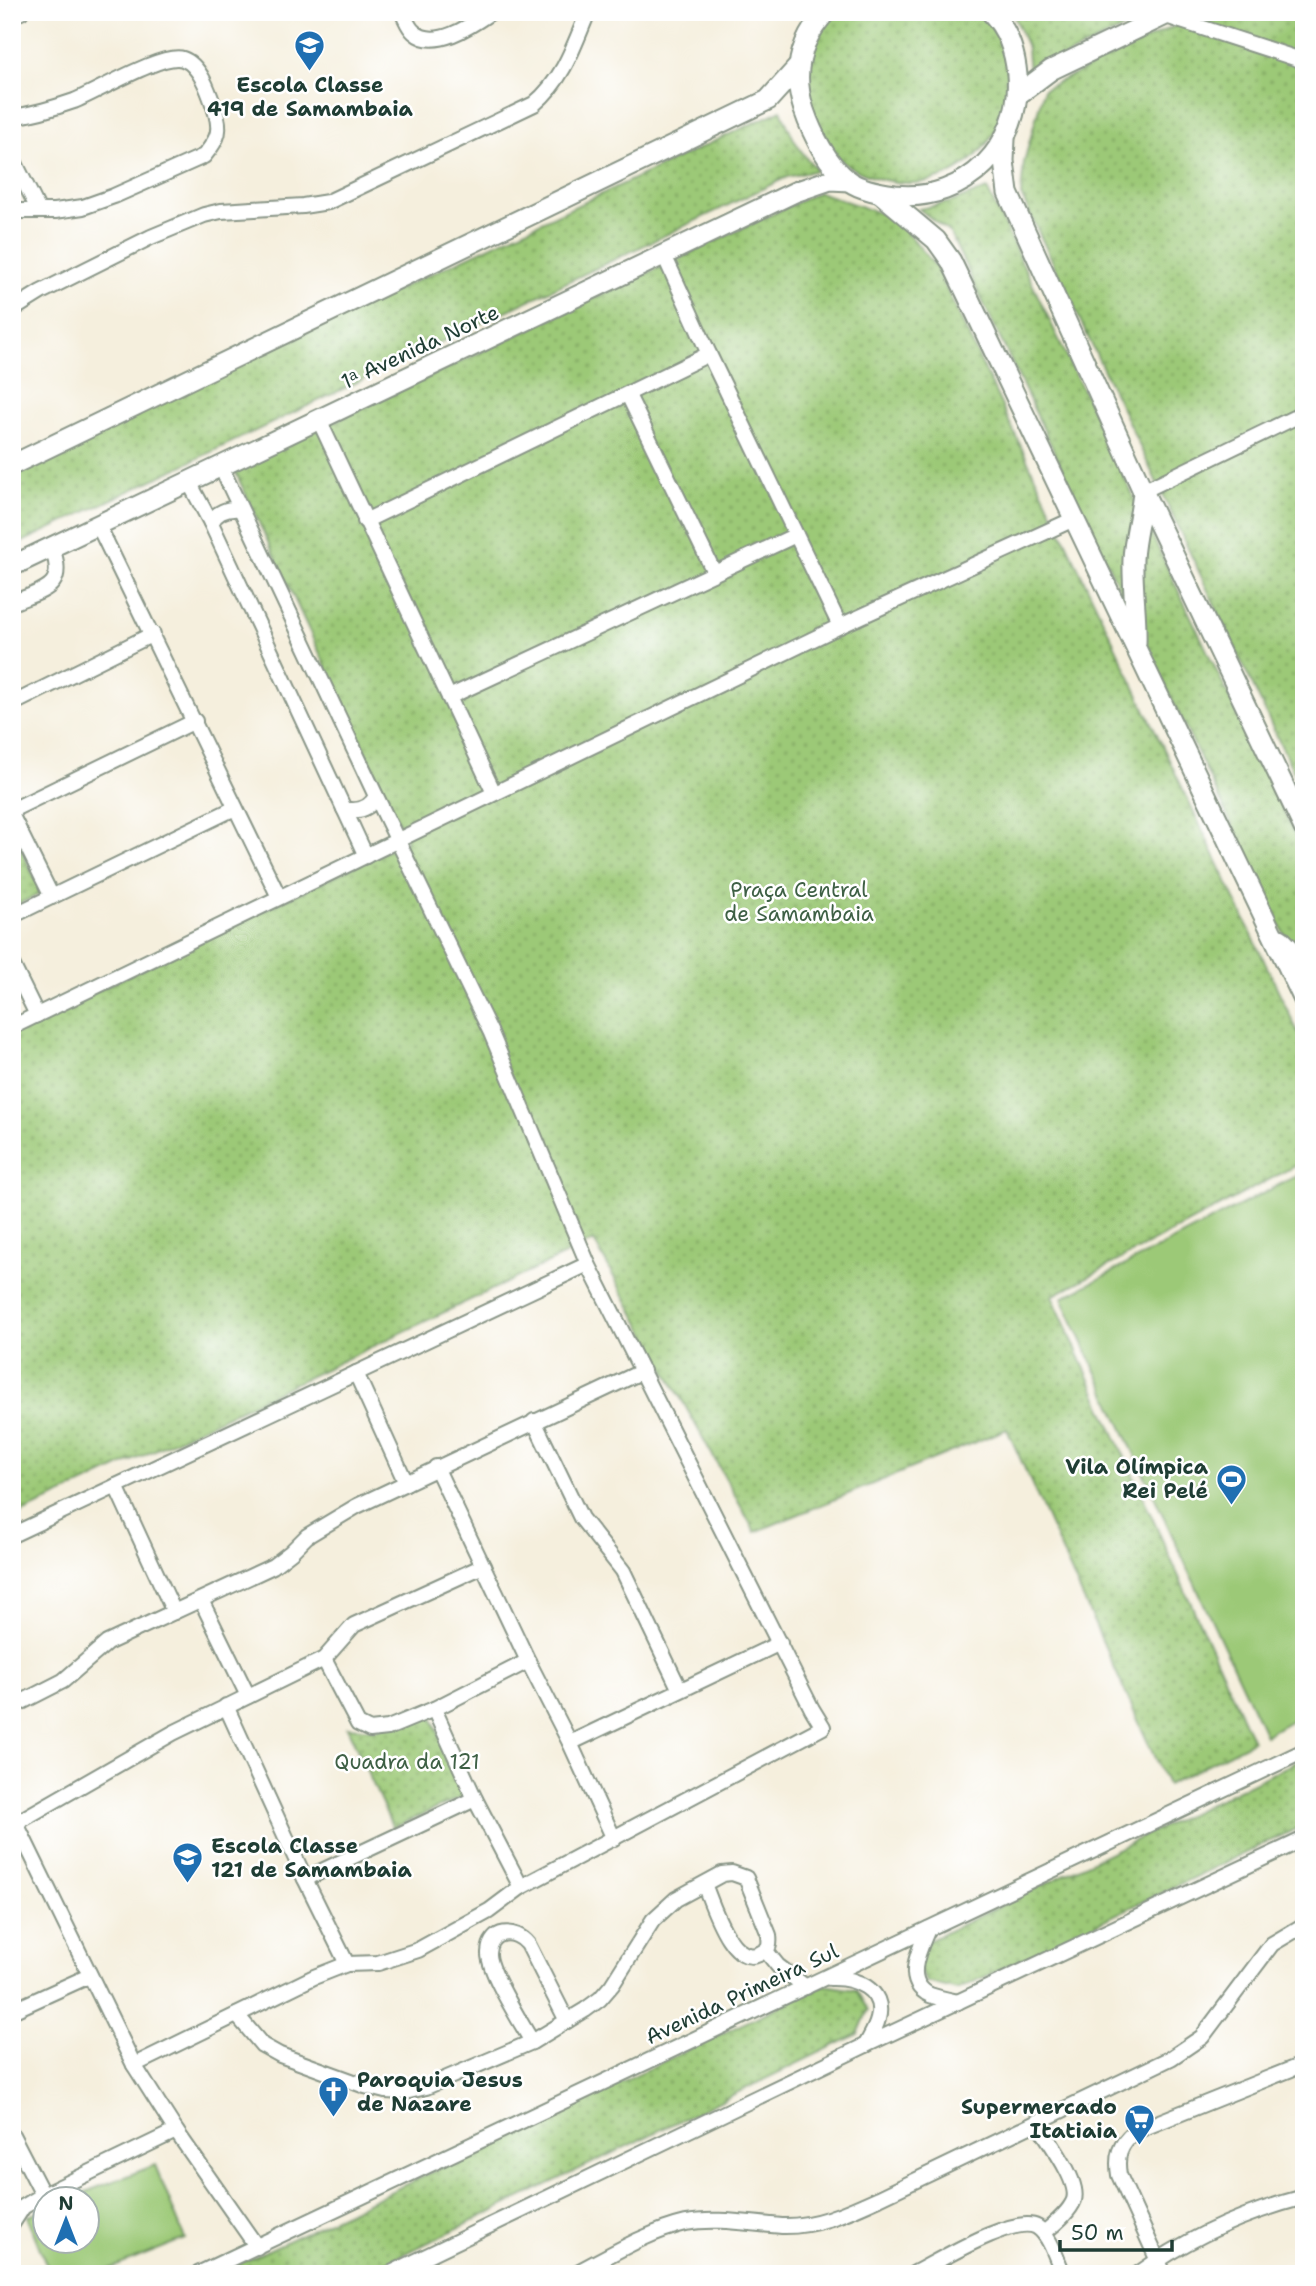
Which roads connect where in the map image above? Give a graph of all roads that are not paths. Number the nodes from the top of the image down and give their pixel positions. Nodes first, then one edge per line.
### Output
1 (20, 12) edge
2 (402, 12) edge
3 (491, 12) edge
4 (588, 12) edge
5 (991, 12) edge
6 (1169, 14) edge
7 (12, 15) edge
8 (817, 17) edge
9 (1304, 61) edge
10 (797, 68) junction
11 (1019, 94) junction
12 (12, 117) edge
13 (1005, 139) junction
14 (12, 157) edge
15 (849, 181) junction
16 (880, 193) junction
17 (12, 211) edge
18 (39, 211) junction
19 (664, 255) junction
20 (12, 310) edge
21 (709, 354) junction
22 (628, 395) junction
23 (1304, 413) edge
24 (318, 420) junction
25 (12, 465) edge
26 (221, 467) junction
27 (189, 482) junction
28 (1143, 491) junction
29 (240, 509) junction
30 (1074, 519) junction
31 (365, 521) junction
32 (211, 523) junction
33 (99, 527) junction
34 (796, 535) junction
35 (52, 548) junction
36 (12, 566) edge
37 (714, 572) junction
38 (12, 603) edge
39 (840, 626) junction
40 (153, 634) junction
41 (1136, 649) junction
42 (449, 697) junction
43 (12, 704) edge
44 (195, 721) junction
45 (494, 793) junction
46 (376, 796) junction
47 (235, 808) junction
48 (12, 810) edge
49 (344, 810) junction
50 (12, 816) edge
51 (1304, 828) edge
52 (398, 840) junction
53 (366, 856) junction
54 (52, 897) junction
55 (279, 897) junction
56 (12, 916) edge
57 (1270, 929) junction
58 (1304, 962) edge
59 (12, 964) edge
60 (1304, 1000) edge
61 (37, 1015) junction
62 (12, 1027) edge
63 (588, 1264) junction
64 (643, 1371) junction
65 (356, 1373) junction
66 (534, 1421) junction
67 (436, 1468) junction
68 (406, 1483) junction
69 (116, 1486) junction
70 (12, 1535) edge
71 (483, 1566) junction
72 (201, 1600) junction
73 (174, 1612) junction
74 (780, 1643) junction
75 (324, 1659) junction
76 (528, 1661) junction
77 (680, 1690) junction
78 (248, 1696) junction
79 (226, 1706) junction
80 (12, 1707) edge
81 (434, 1709) junction
82 (570, 1743) junction
83 (1304, 1751) edge
84 (475, 1799) junction
85 (14, 1819) edge
86 (614, 1839) junction
87 (1304, 1839) edge
88 (305, 1880) junction
89 (704, 1884) junction
90 (521, 1887) junction
91 (1304, 1924) edge
92 (928, 1929) junction
93 (766, 1951) junction
94 (347, 1964) junction
95 (89, 1976) junction
96 (824, 1978) junction
97 (806, 1987) junction
98 (958, 2002) junction
99 (12, 2011) edge
100 (237, 2015) junction
101 (567, 2021) junction
102 (532, 2042) junction
103 (866, 2045) junction
104 (1304, 2064) edge
105 (134, 2065) junction
106 (1037, 2122) junction
107 (176, 2131) junction
108 (12, 2135) edge
109 (37, 2184) edge
110 (66, 2184) edge
111 (1304, 2197) edge
112 (32, 2202) edge
113 (12, 2224) edge
114 (1044, 2233) junction
115 (257, 2247) junction
116 (1157, 2260) junction
117 (198, 2274) edge
118 (389, 2274) edge
119 (574, 2274) edge
120 (913, 2274) edge
121 (1063, 2274) edge
122 (1138, 2274) edge
123 (1164, 2274) edge

1 - 7 street
2 - 3 street
4 - 20 street
5 - 11 main road
6 - 9 street
6 - 11 main road
8 - 10 main road
10 - 15 main road
10 - 25 main road
11 - 13 main road
12 - 18 street
13 - 16 main road
13 - 28 main road
14 - 18 street
15 - 16 main road
15 - 19 main road, 1ᵃ Avenida Norte
16 - 30 main road
17 - 18 street
19 - 21 street
19 - 24 main road, 1ᵃ Avenida Norte
21 - 22 street
21 - 34 street
22 - 31 street
22 - 37 street
23 - 28 street
24 - 26 main road, 1ᵃ Avenida Norte
24 - 31 street
26 - 27 main road, 1ᵃ Avenida Norte
26 - 29 street
27 - 32 street
27 - 33 main road, 1ᵃ Avenida Norte
28 - 41 main road
28 - 51 main road
29 - 32 street
29 - 46 street
30 - 39 street
30 - 41 main road
31 - 42 street
32 - 49 street
33 - 35 main road, 1ᵃ Avenida Norte
33 - 40 street
34 - 37 street
34 - 39 street
35 - 36 main road, 1ᵃ Avenida Norte
35 - 38 street
37 - 42 street
39 - 45 street
40 - 43 street
40 - 44 street
41 - 57 main road
42 - 45 street
44 - 47 street
44 - 48 street
45 - 52 street
46 - 49 street
46 - 52 street
47 - 54 street
47 - 55 street
49 - 53 street
50 - 54 street
52 - 53 street
52 - 63 street
53 - 55 street
54 - 56 street
55 - 61 street
57 - 58 main road
57 - 60 main road
59 - 61 street
61 - 62 street
63 - 64 street
63 - 65 street
64 - 66 street
64 - 74 street
65 - 68 street
65 - 69 street
66 - 67 street
66 - 77 street
67 - 68 street
67 - 71 street
68 - 72 street
69 - 70 street
69 - 73 street
71 - 75 street
71 - 76 street
72 - 73 street
72 - 78 street
73 - 80 street
74 - 77 street
74 - 86 street
75 - 78 street
75 - 81 street
76 - 81 street
76 - 82 street
77 - 82 street
78 - 79 street
79 - 85 street
79 - 88 street
81 - 84 street
82 - 86 street
83 - 92 street, Avenida Primeira Sul
84 - 88 street
84 - 90 street
85 - 95 street
86 - 90 street
87 - 98 street
88 - 94 street
89 - 93 street
89 - 93 street
89 - 101 street
90 - 94 street
91 - 106 street
92 - 96 street, Avenida Primeira Sul
92 - 98 street
93 - 97 street
94 - 100 street
95 - 99 street
95 - 105 street
96 - 97 street, Avenida Primeira Sul
96 - 103 street
97 - 115 street, Avenida Primeira Sul
98 - 103 street
100 - 102 street
100 - 105 street
101 - 102 street
101 - 102 street
103 - 118 street
104 - 116 street
105 - 107 street
106 - 114 street
106 - 119 street
107 - 110 street
107 - 115 street
108 - 109 street
111 - 116 street
112 - 113 street
114 - 120 street
114 - 121 street
115 - 117 street, Avenida Primeira Sul
116 - 122 street
116 - 123 street

